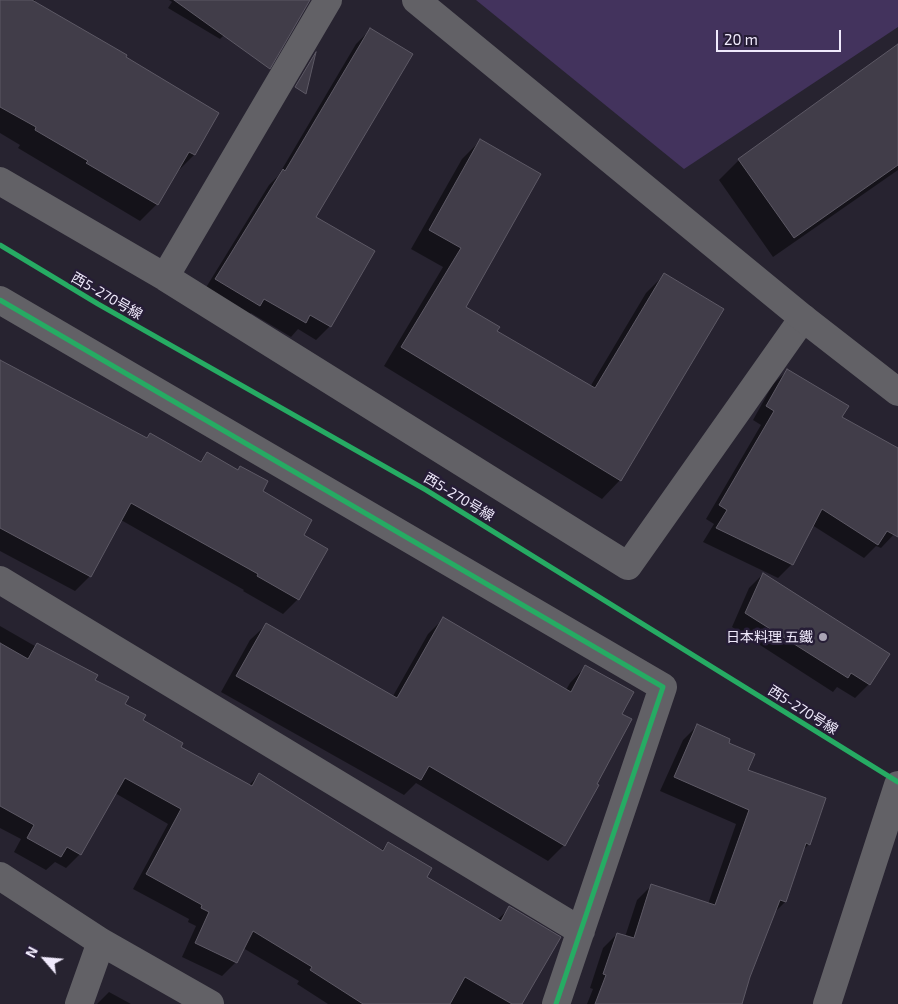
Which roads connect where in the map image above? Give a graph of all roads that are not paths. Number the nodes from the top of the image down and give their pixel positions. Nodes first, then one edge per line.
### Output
1 (328, 0) edge
2 (416, 0) edge
3 (0, 181) edge
4 (166, 276) junction
5 (0, 300) edge
6 (803, 318) junction
7 (898, 392) edge
8 (0, 580) edge
9 (898, 785) edge
10 (0, 876) edge
11 (581, 931) junction
12 (101, 942) junction
13 (80, 1004) edge
14 (210, 1004) edge
15 (556, 1004) edge
16 (827, 1004) edge

1 - 4 street
2 - 6 street
3 - 4 street
4 - 6 street
5 - 11 street
6 - 7 street
8 - 11 street
9 - 16 street
10 - 12 street
11 - 15 street
12 - 13 street
12 - 14 street

